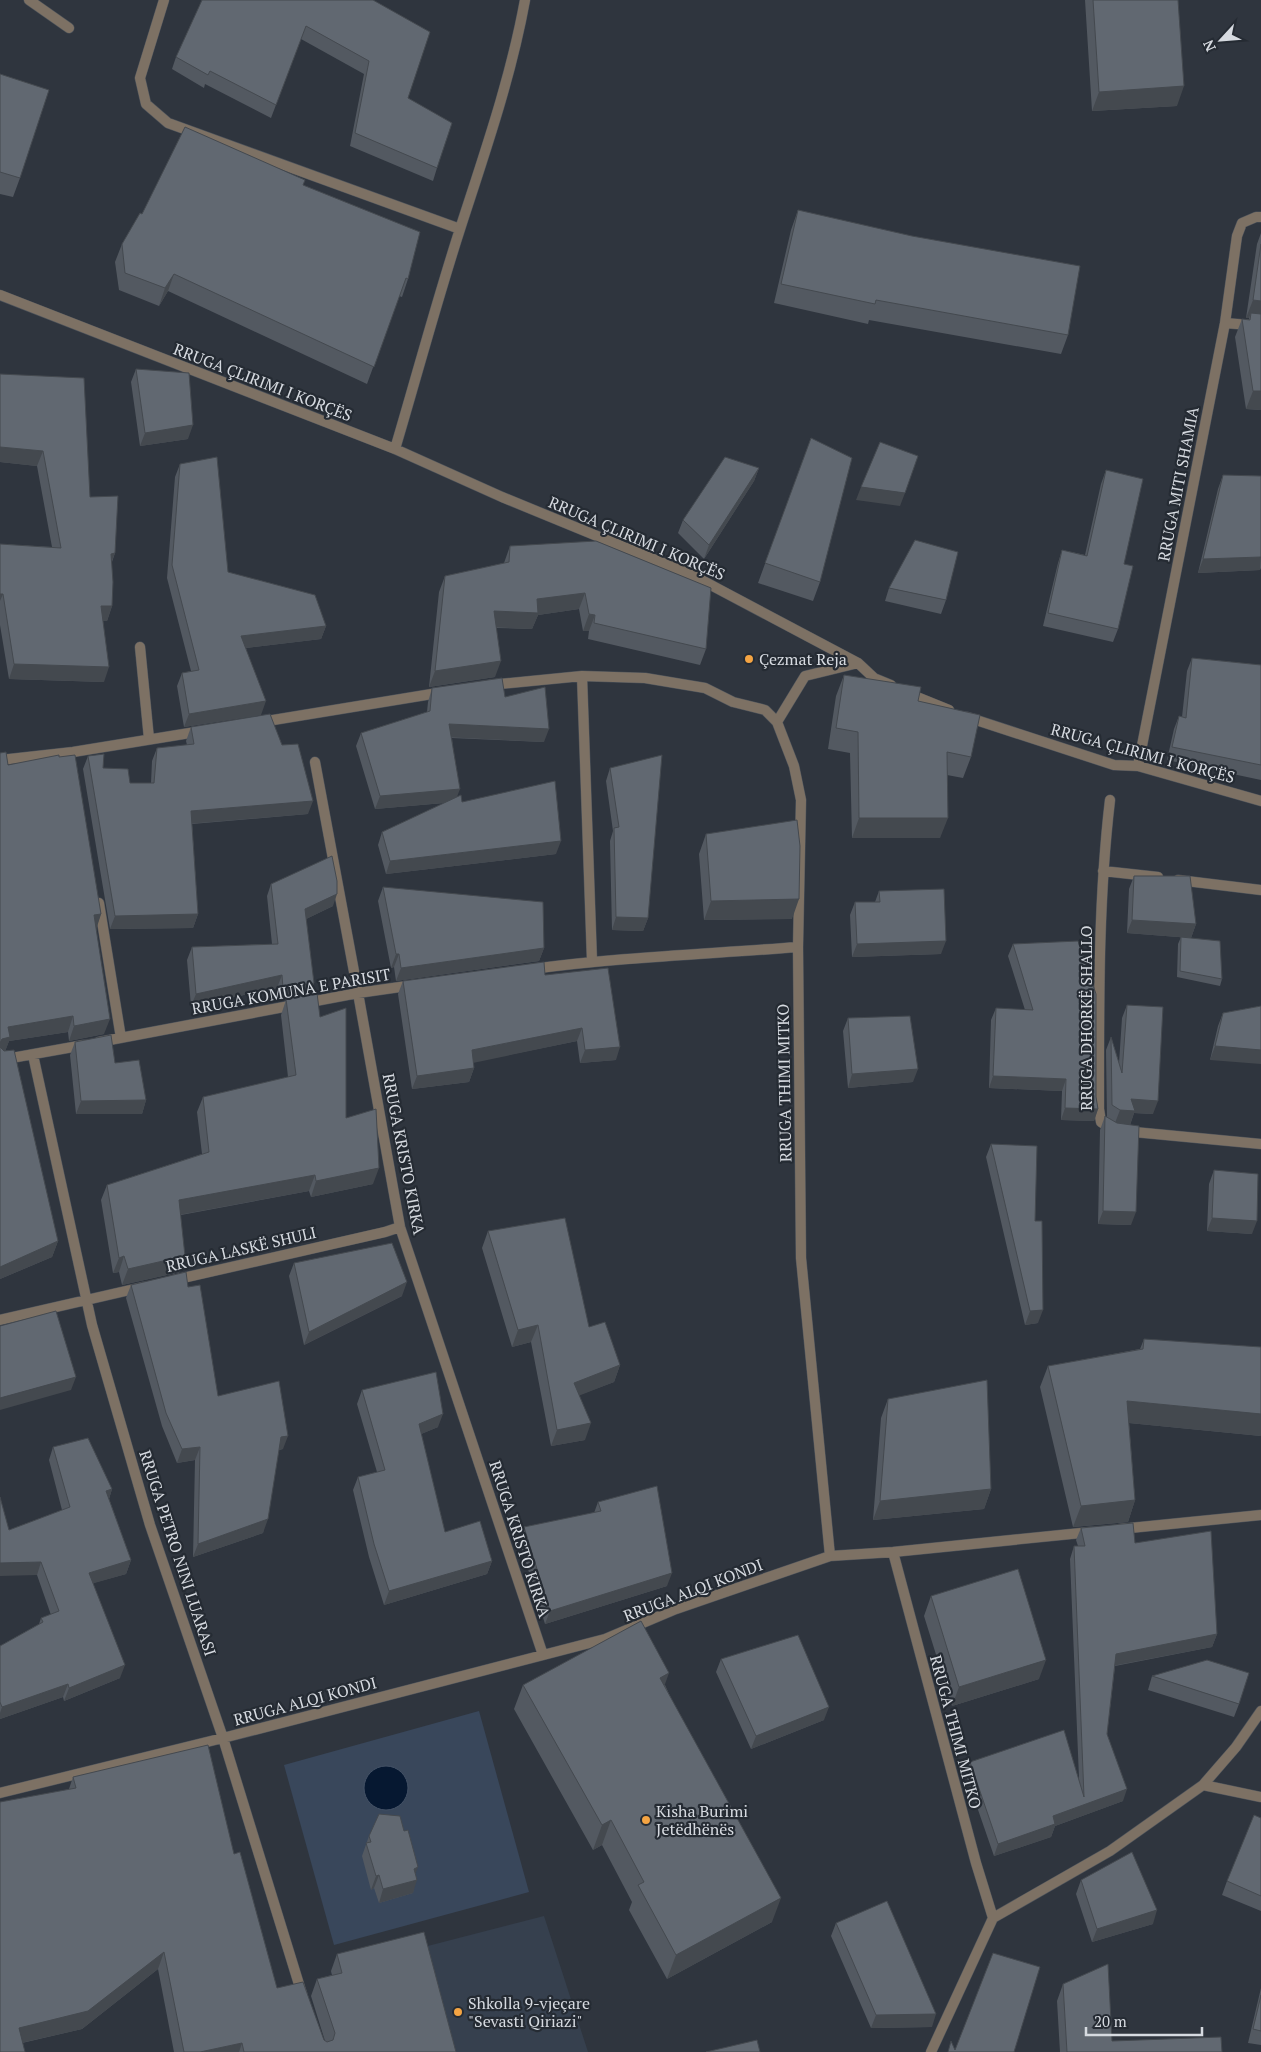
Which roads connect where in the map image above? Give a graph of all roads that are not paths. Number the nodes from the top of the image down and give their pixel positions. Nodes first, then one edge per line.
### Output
1 (29, 0) edge
2 (164, 0) edge
3 (525, 0) edge
4 (69, 28) dead end
5 (1258, 217) edge
6 (460, 229) junction
7 (0, 295) edge
8 (1225, 323) junction
9 (1261, 326) edge
10 (395, 449) junction
11 (140, 647) dead end
12 (858, 663) junction
13 (582, 676) junction
14 (477, 686) edge
15 (458, 689) edge
16 (776, 722) junction
17 (252, 724) edge
18 (214, 730) edge
19 (149, 739) junction
20 (0, 760) edge
21 (315, 762) dead end
22 (1138, 766) junction
23 (1110, 800) dead end
24 (1261, 801) edge
25 (1103, 871) junction
26 (96, 890) edge
27 (1261, 890) edge
28 (798, 948) junction
29 (592, 961) junction
30 (524, 970) edge
31 (426, 983) edge
32 (358, 992) junction
33 (121, 1038) junction
34 (33, 1055) junction
35 (0, 1060) edge
36 (1261, 1144) edge
37 (400, 1227) junction
38 (87, 1299) junction
39 (0, 1320) edge
40 (1261, 1514) edge
41 (893, 1552) junction
42 (830, 1556) junction
43 (543, 1655) junction
44 (1261, 1711) edge
45 (223, 1738) junction
46 (1203, 1785) junction
47 (0, 1793) edge
48 (1261, 1797) edge
49 (992, 1918) junction
50 (307, 2007) edge
51 (931, 2052) edge

1 - 4 street
2 - 6 street
3 - 6 street
5 - 8 street, RRUGA MITI SHAMIA
6 - 10 street
7 - 10 street, RRUGA ÇLIRIMI I KORÇËS
8 - 9 street
8 - 22 street, RRUGA MITI SHAMIA
10 - 12 street, RRUGA ÇLIRIMI I KORÇËS
11 - 19 street
12 - 16 street
12 - 22 street, RRUGA ÇLIRIMI I KORÇËS
13 - 14 street
13 - 16 street
13 - 29 street
15 - 17 street
16 - 28 street, RRUGA THIMI MITKO
18 - 19 street
19 - 20 street
21 - 32 street, RRUGA KRISTO KIRKA
22 - 24 street, RRUGA ÇLIRIMI I KORÇËS
23 - 25 street, RRUGA DHORKË SHALLO
25 - 27 street
25 - 36 street, RRUGA DHORKË SHALLO
26 - 33 street
28 - 29 street
28 - 42 street, RRUGA THIMI MITKO
29 - 30 street
31 - 32 street, RRUGA KOMUNA E PARISIT
32 - 33 street, RRUGA KOMUNA E PARISIT
32 - 37 street, RRUGA KRISTO KIRKA
33 - 34 street, RRUGA KOMUNA E PARISIT
34 - 35 street, RRUGA KOMUNA E PARISIT
34 - 38 street, RRUGA PETRO NINI LUARASI
37 - 38 street, RRUGA LASKË SHULI
37 - 43 street, RRUGA KRISTO KIRKA
38 - 39 street, RRUGA LASKË SHULI
38 - 45 street, RRUGA PETRO NINI LUARASI
40 - 41 street, RRUGA ALQI KONDI
41 - 42 street, RRUGA ALQI KONDI
41 - 49 street, RRUGA THIMI MITKO
42 - 43 street, RRUGA ALQI KONDI
43 - 45 street, RRUGA ALQI KONDI
44 - 46 street
45 - 47 street, RRUGA ALQI KONDI
45 - 50 street, RRUGA PETRO NINI LUARASI
46 - 48 street
46 - 49 street
49 - 51 street

